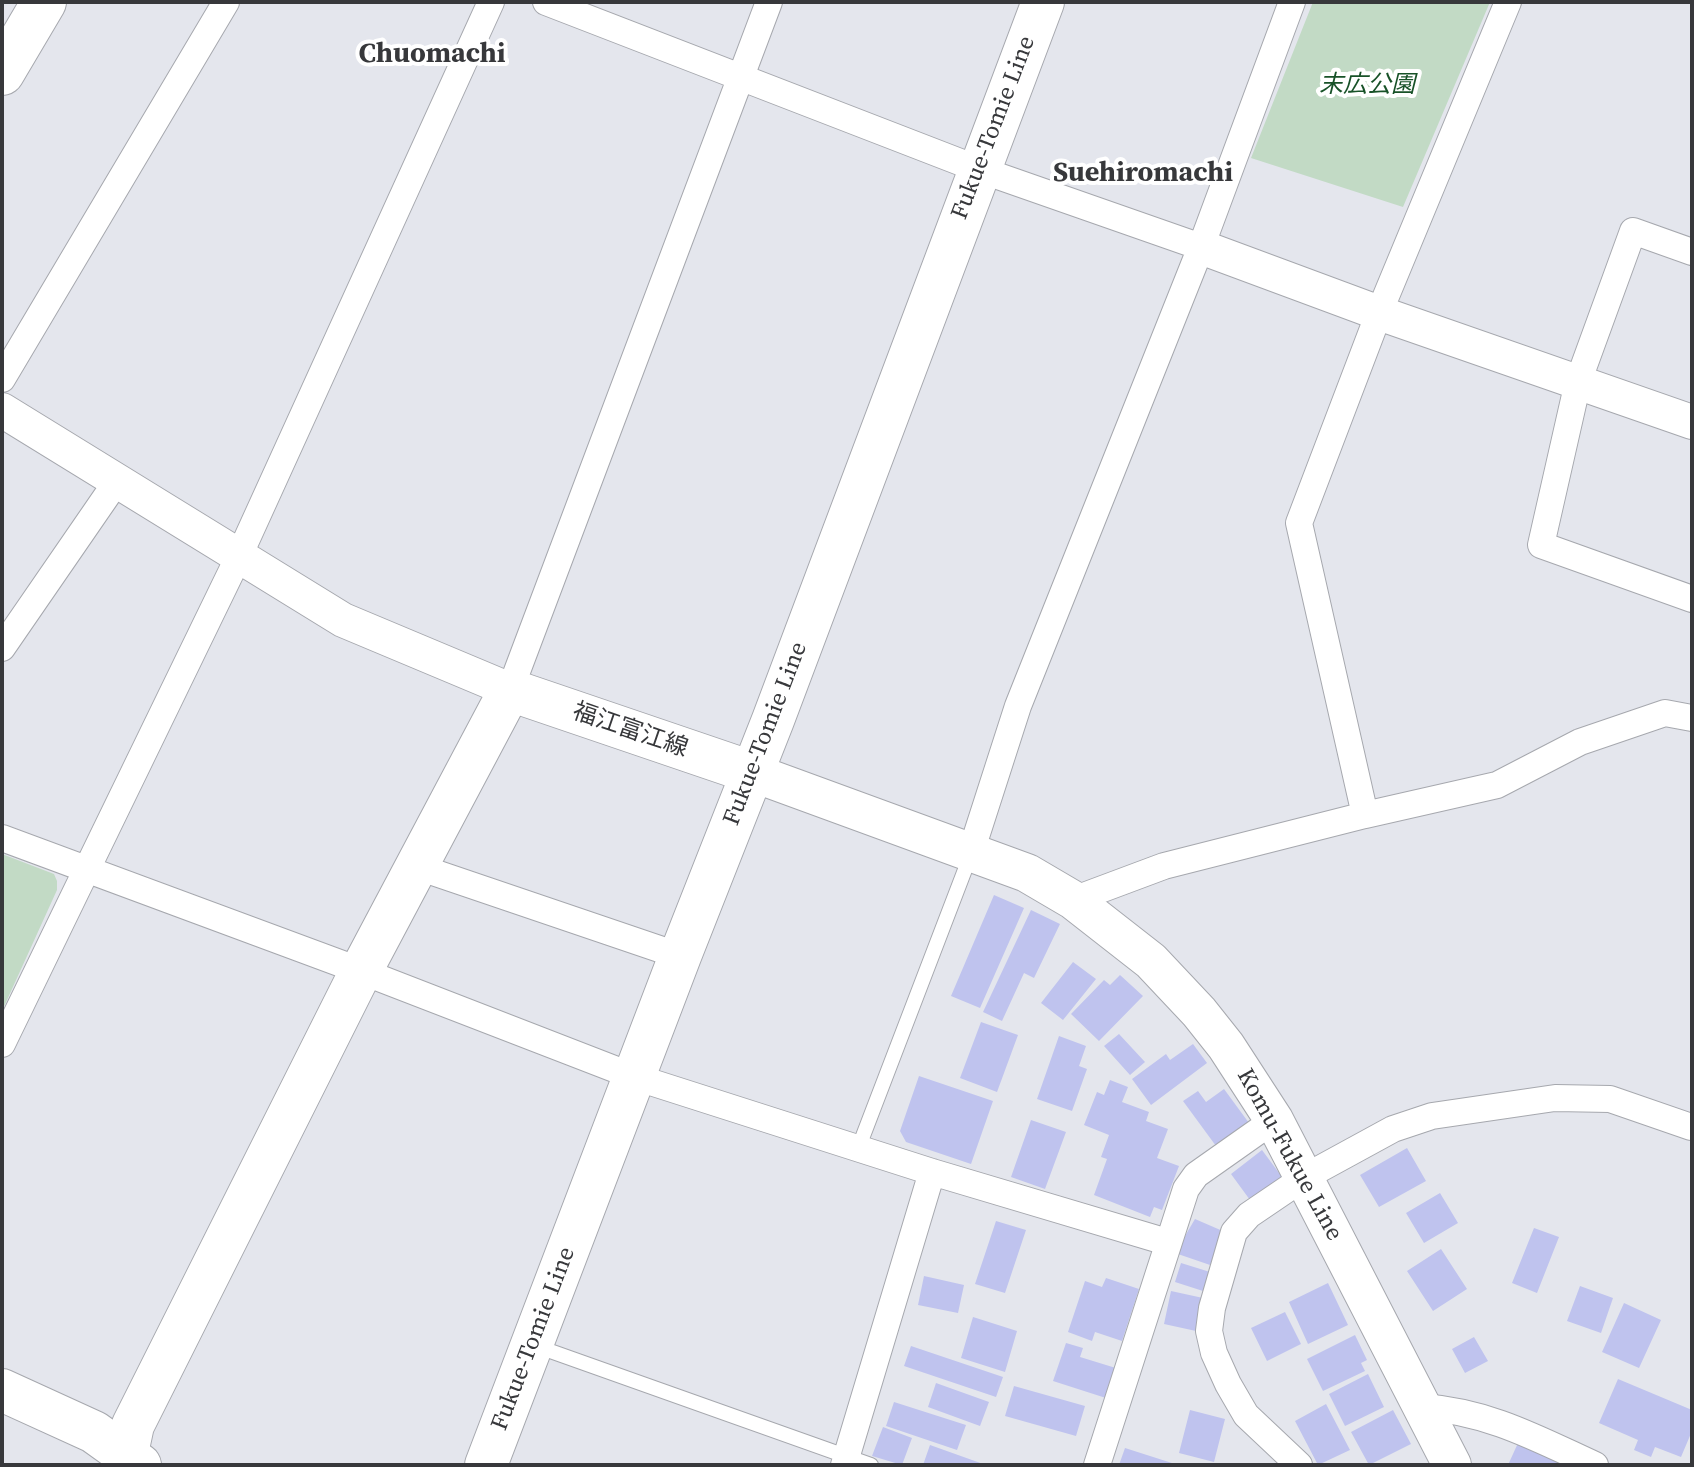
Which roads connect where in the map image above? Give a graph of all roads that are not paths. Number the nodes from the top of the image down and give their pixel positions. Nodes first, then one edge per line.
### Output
1 (44, 2) edge
2 (226, 2) edge
3 (491, 2) edge
4 (546, 2) edge
5 (769, 2) edge
6 (1043, 2) edge
7 (1292, 2) edge
8 (1508, 2) edge
9 (2, 73) edge
10 (740, 77) junction
11 (978, 169) junction
12 (1201, 247) junction
13 (1692, 252) edge
14 (1379, 313) junction
15 (2, 379) edge
16 (1578, 382) junction
17 (2, 410) edge
18 (1692, 422) edge
19 (117, 481) junction
20 (239, 556) junction
21 (1692, 599) edge
22 (2, 648) edge
23 (510, 690) junction
24 (1692, 718) edge
25 (751, 772) junction
26 (1365, 815) junction
27 (2, 838) edge
28 (971, 852) junction
29 (418, 867) junction
30 (85, 870) junction
31 (1073, 900) junction
32 (680, 956) junction
33 (361, 971) junction
34 (2, 1044) edge
35 (635, 1077) junction
36 (1274, 1120) junction
37 (1692, 1127) edge
38 (858, 1149) junction
39 (932, 1172) junction
40 (1305, 1177) junction
41 (1167, 1242) junction
42 (532, 1345) junction
43 (2, 1390) edge
44 (1423, 1407) junction
45 (131, 1461) edge
46 (854, 1462) edge
47 (486, 1465) edge
48 (1097, 1465) edge
49 (1299, 1465) edge
50 (1452, 1465) edge
51 (1595, 1465) edge

1 - 9 highway
2 - 15 street
3 - 20 street
4 - 10 street
5 - 10 street
6 - 11 main road, Fukue-Tomie Line
7 - 12 street
8 - 14 street
10 - 11 street
10 - 23 street
11 - 12 street
11 - 25 main road, Fukue-Tomie Line
12 - 14 street
12 - 28 street
13 - 16 street
14 - 16 street
14 - 26 street
16 - 18 street
16 - 21 street
17 - 19 street
19 - 20 street
19 - 22 street
20 - 23 street
20 - 30 street
23 - 25 main road, 福江富江線
23 - 29 main road
24 - 26 street
25 - 28 main road, Komu-Fukue Line
25 - 32 main road, Fukue-Tomie Line
26 - 31 street
27 - 30 street
28 - 31 main road, Komu-Fukue Line
28 - 38 lane
29 - 32 street
29 - 33 main road
30 - 33 street
30 - 34 street
31 - 36 main road, Komu-Fukue Line
32 - 35 main road, Fukue-Tomie Line
33 - 35 street
33 - 45 main road
35 - 38 street
35 - 42 main road, Fukue-Tomie Line
36 - 40 main road, Komu-Fukue Line
36 - 41 street
37 - 40 street
38 - 39 street
39 - 41 street
39 - 46 street
40 - 44 main road, Komu-Fukue Line
40 - 49 street
41 - 48 street
42 - 46 lane
42 - 47 main road, Fukue-Tomie Line
43 - 45 main road
44 - 50 main road, Komu-Fukue Line
44 - 51 street

